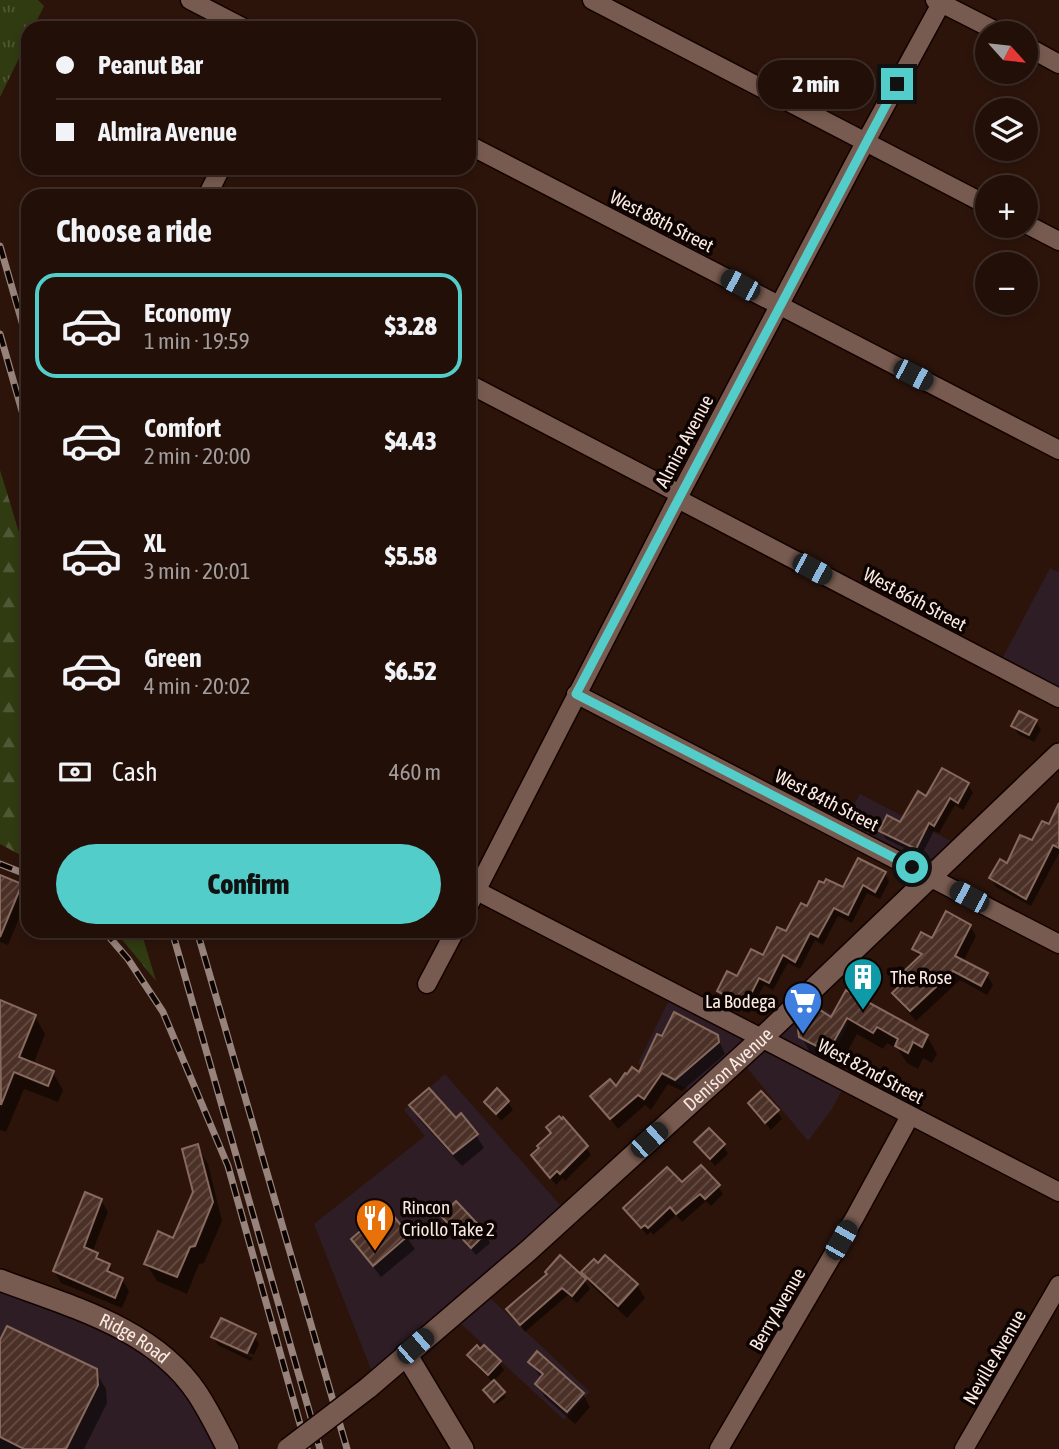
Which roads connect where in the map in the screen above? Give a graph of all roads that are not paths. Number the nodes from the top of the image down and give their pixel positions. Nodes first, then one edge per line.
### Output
1 (190, 0) edge
2 (592, 0) edge
3 (940, 1) edge
4 (230, 21) edge
5 (978, 21) edge
6 (1038, 53) edge
7 (1059, 64) edge
8 (865, 143) junction
9 (476, 149) edge
10 (975, 199) edge
11 (1038, 230) edge
12 (1059, 241) edge
13 (779, 306) junction
14 (476, 388) edge
15 (1059, 450) edge
16 (679, 496) junction
17 (576, 694) junction
18 (1059, 698) edge
19 (1059, 754) edge
20 (930, 876) junction
21 (476, 892) edge
22 (476, 899) edge
23 (451, 938) edge
24 (1059, 944) edge
25 (427, 984) dead end
26 (762, 1038) junction
27 (910, 1116) junction
28 (1059, 1192) edge
29 (0, 1280) edge
30 (1059, 1285) edge
31 (406, 1354) junction
32 (228, 1449) edge
33 (288, 1449) edge
34 (463, 1449) edge
35 (719, 1449) edge
36 (964, 1449) edge

1 - 4 street
2 - 8 street
3 - 5 street
3 - 8 street, Almira Avenue
6 - 7 street
8 - 10 street
8 - 13 street, Almira Avenue
9 - 13 street, West 88th Street
11 - 12 street
13 - 15 street, West 88th Street
13 - 16 street, Almira Avenue
14 - 16 street, West 86th Street
16 - 17 street, Almira Avenue
16 - 18 street, West 86th Street
17 - 20 street, West 84th Street
17 - 21 street, Almira Avenue
19 - 20 main road, Denison Avenue
20 - 24 street, West 84th Street
20 - 26 main road, Denison Avenue
22 - 26 street, West 82nd Street
23 - 25 street
26 - 27 street, West 82nd Street
26 - 31 main road, Denison Avenue
27 - 28 street, West 82nd Street
27 - 35 street, Berry Avenue
29 - 32 main road, Ridge Road
30 - 36 street, Neville Avenue
31 - 33 main road, Denison Avenue, bridge
31 - 34 main road

